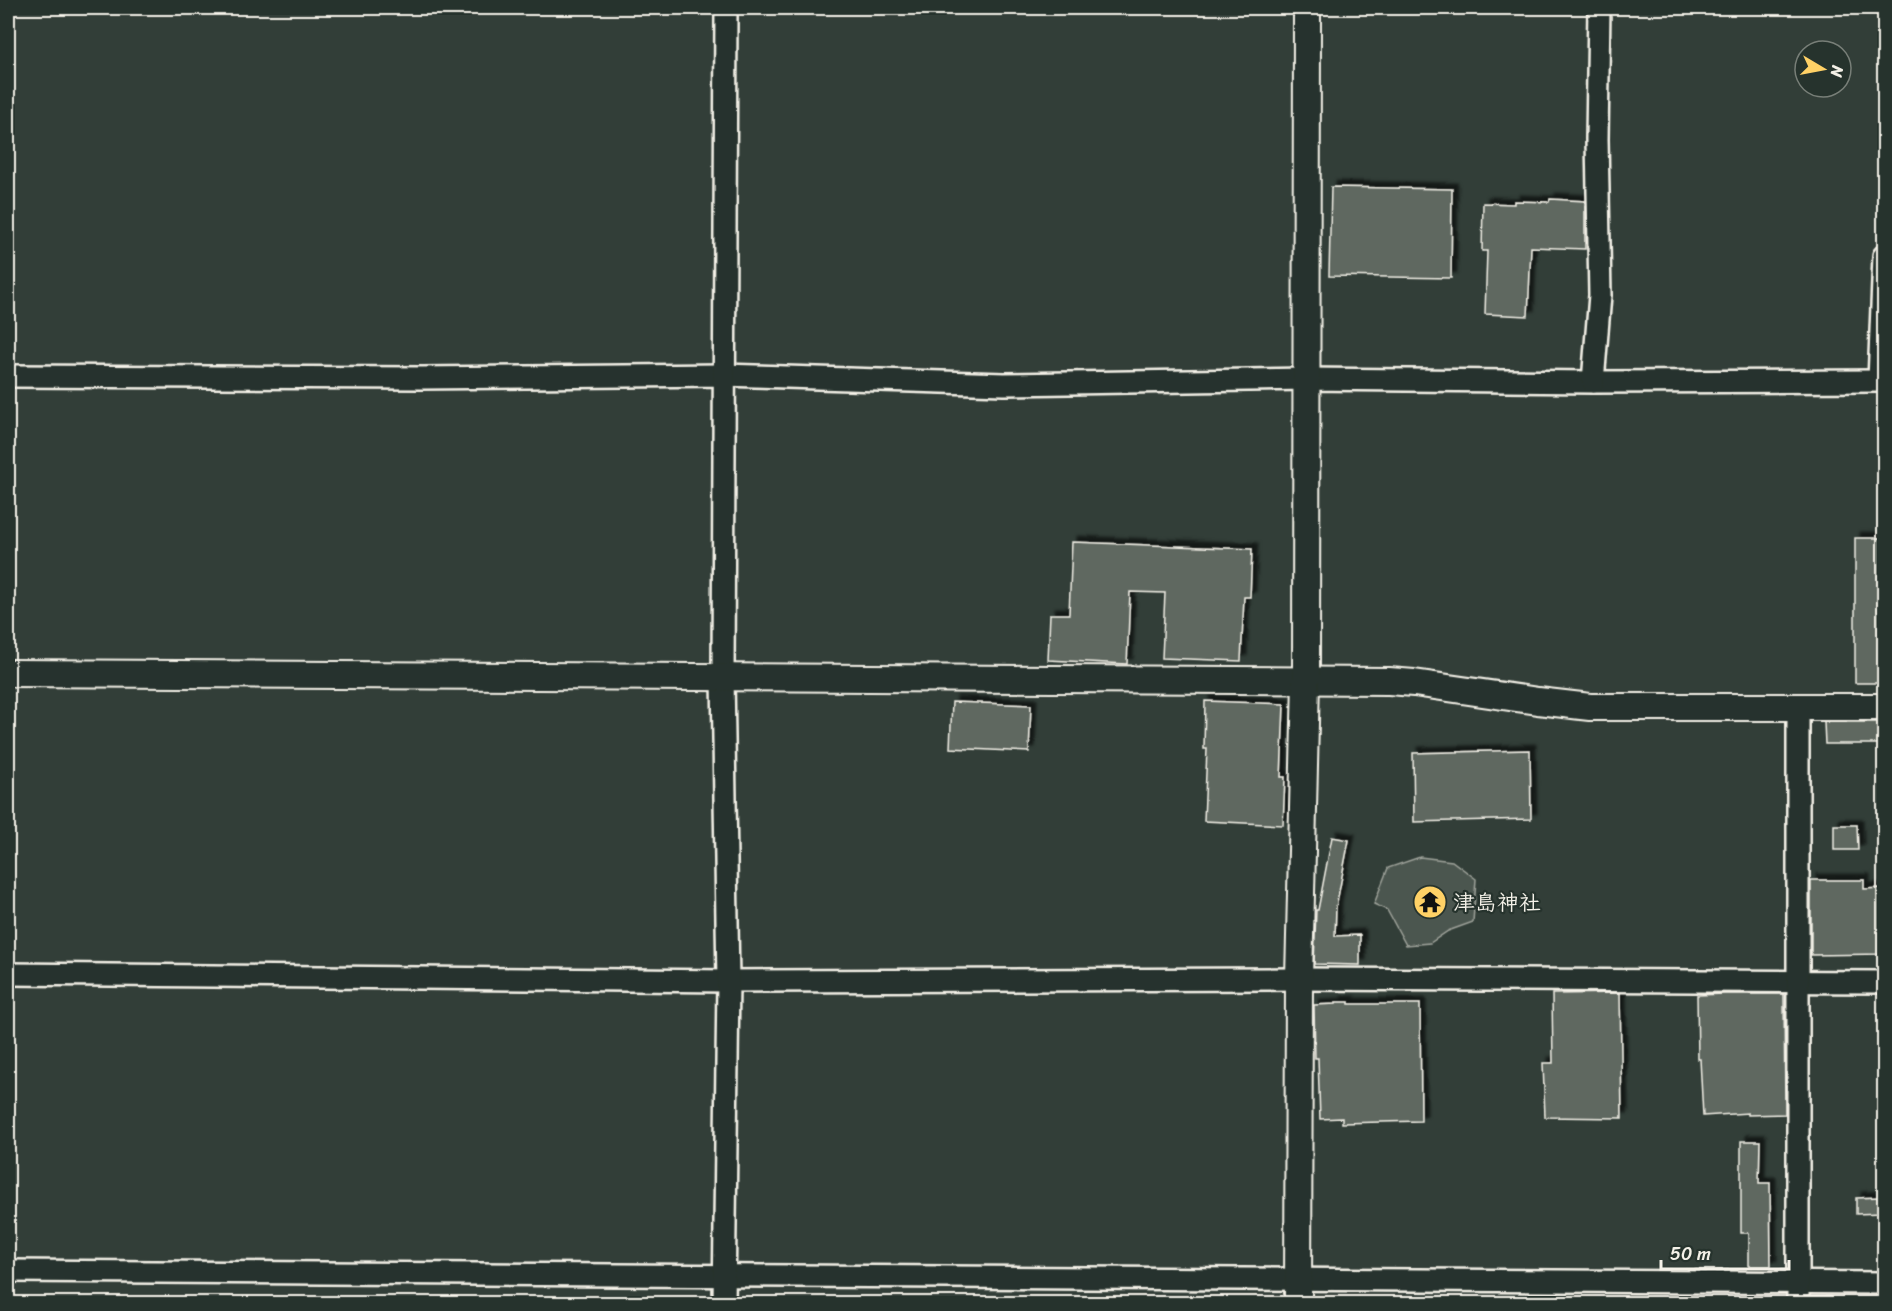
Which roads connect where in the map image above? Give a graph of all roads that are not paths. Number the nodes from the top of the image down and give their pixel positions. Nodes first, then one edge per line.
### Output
1 (726, 8) edge
2 (1307, 8) edge
3 (1599, 8) edge
4 (1884, 256) edge
5 (723, 375) junction
6 (8, 376) edge
7 (1306, 379) junction
8 (1882, 381) edge
9 (1593, 382) junction
10 (8, 674) edge
11 (723, 677) junction
12 (1306, 680) junction
13 (1798, 707) junction
14 (1884, 707) edge
15 (8, 974) edge
16 (1299, 979) junction
17 (728, 981) junction
18 (1884, 982) edge
19 (1798, 983) junction
20 (8, 1271) edge
21 (724, 1277) junction
22 (1884, 1283) edge
23 (1298, 1291) edge
24 (1798, 1293) edge
25 (724, 1304) edge

1 - 5 street
2 - 7 street
3 - 9 street
4 - 8 street
5 - 6 street
5 - 7 street
5 - 11 street
7 - 9 street
7 - 12 street
8 - 9 street
10 - 11 street
11 - 12 street
11 - 17 street
12 - 13 street
12 - 16 street
13 - 14 street
13 - 19 street
15 - 17 street
16 - 17 street
16 - 19 street
16 - 23 street
17 - 21 street
18 - 19 street
19 - 24 street
20 - 21 street
21 - 23 street
21 - 25 street
22 - 24 street
23 - 24 street

